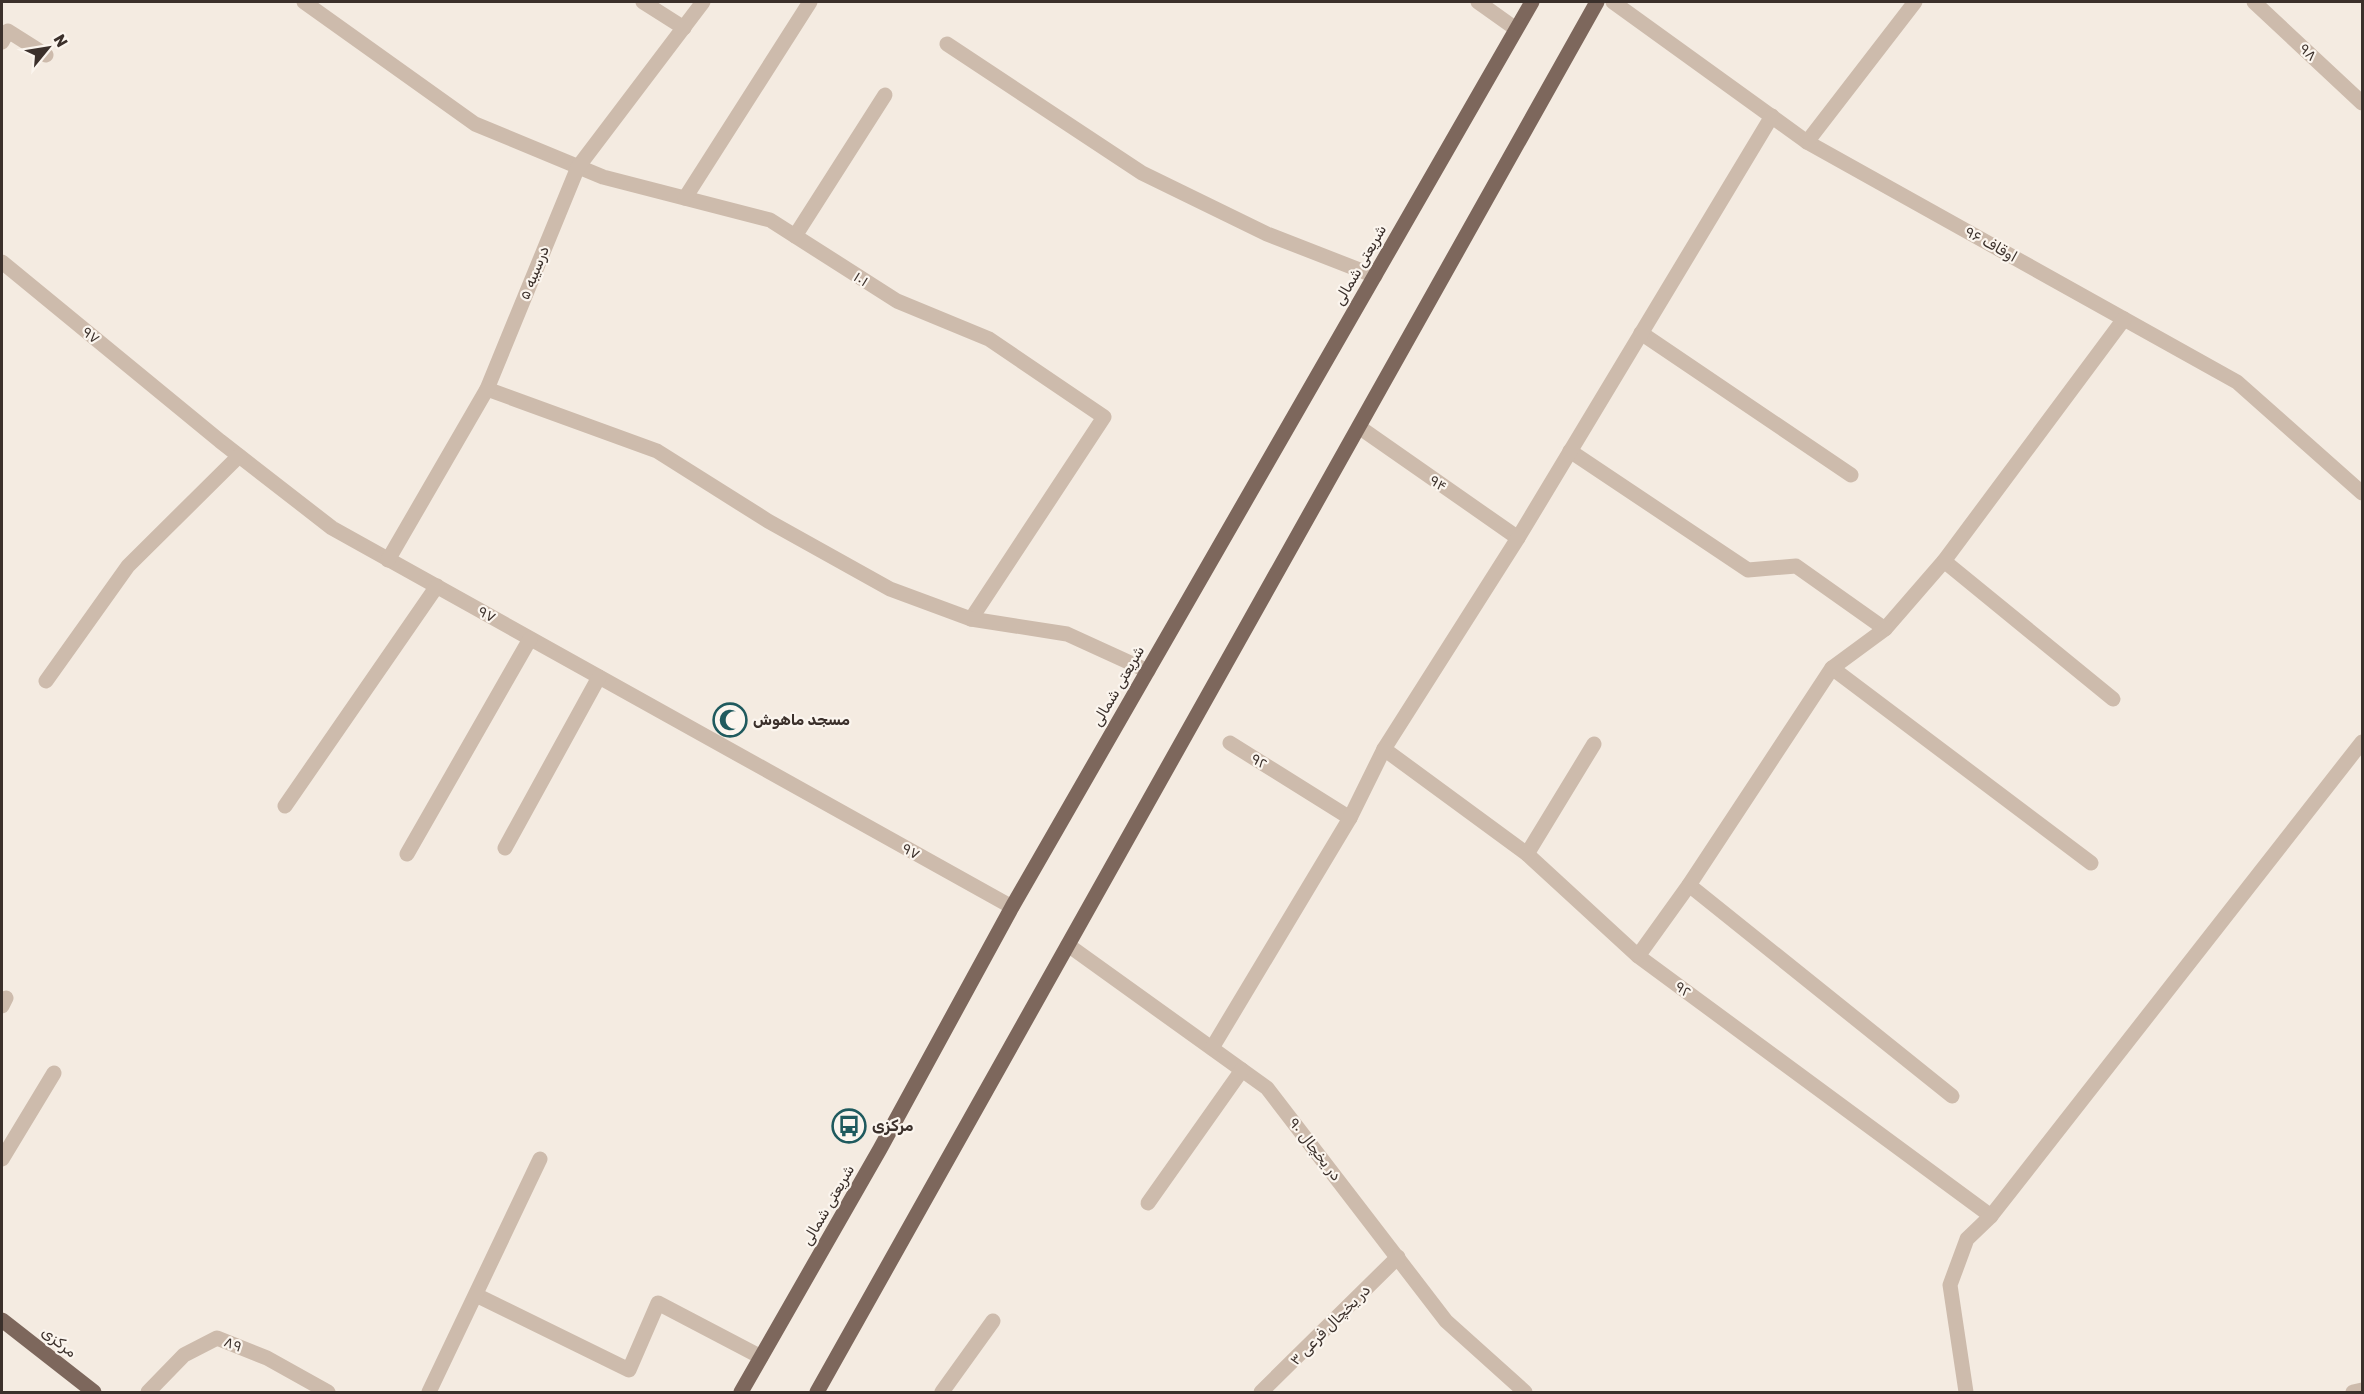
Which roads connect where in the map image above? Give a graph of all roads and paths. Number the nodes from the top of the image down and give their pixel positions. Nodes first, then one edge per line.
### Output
1 (304, 2) edge
2 (643, 2) edge
3 (703, 2) edge
4 (810, 2) edge
5 (1478, 2) edge
6 (1532, 2) edge
7 (1597, 2) edge
8 (1612, 2) edge
9 (1915, 2) edge
10 (2254, 2) edge
11 (684, 28) junction
12 (1516, 29) junction
13 (2, 42) edge
14 (947, 44) dead end
15 (46, 56) dead end
16 (885, 95) dead end
17 (2362, 104) edge
18 (1772, 116) junction
19 (1807, 142) junction
20 (578, 167) junction
21 (685, 198) junction
22 (795, 236) junction
23 (2, 262) edge
24 (1374, 276) junction
25 (2124, 319) junction
26 (1641, 333) junction
27 (487, 389) junction
28 (1359, 427) junction
29 (1570, 451) junction
30 (239, 456) junction
31 (1851, 475) dead end
32 (2362, 493) edge
33 (1518, 538) junction
34 (388, 560) junction
35 (1944, 561) junction
36 (437, 586) junction
37 (971, 619) junction
38 (1885, 629) junction
39 (530, 639) junction
40 (1832, 668) junction
41 (1148, 671) junction
42 (599, 677) junction
43 (46, 681) dead end
44 (2113, 699) dead end
45 (2362, 742) edge
46 (1230, 743) dead end
47 (1594, 744) dead end
48 (1384, 749) junction
49 (285, 806) dead end
50 (1350, 818) junction
51 (505, 848) dead end
52 (407, 854) dead end
53 (1527, 854) junction
54 (2091, 863) dead end
55 (1689, 885) junction
56 (1012, 907) junction
57 (1068, 945) junction
58 (1638, 956) junction
59 (1212, 1048) junction
60 (1242, 1070) junction
61 (54, 1073) dead end
62 (1952, 1096) dead end
63 (2, 1159) edge
64 (540, 1159) dead end
65 (1148, 1203) dead end
66 (1991, 1216) junction
67 (1398, 1257) junction
68 (476, 1295) junction
69 (2, 1320) edge
70 (993, 1321) dead end
71 (761, 1358) junction
72 (2362, 1390) edge
73 (94, 1392) edge
74 (148, 1392) edge
75 (328, 1392) edge
76 (429, 1392) edge
77 (741, 1392) edge
78 (817, 1392) edge
79 (942, 1392) edge
80 (1262, 1392) edge
81 (1525, 1392) edge
82 (1966, 1392) edge
83 (2353, 1392) edge

1 - 20 street, ۱۰۱
2 - 11 street
3 - 11 street, درسیبه ۵
4 - 21 street
5 - 12 street
6 - 12 main road, شریعتی شمالی
7 - 28 main road
8 - 18 street, اوقاف ۹۶
9 - 19 street
10 - 17 street, ۹۸
11 - 20 street, درسیبه ۵
12 - 24 main road, شریعتی شمالی
13 - 15 street
14 - 24 street
16 - 22 street
18 - 19 street, اوقاف ۹۶
18 - 26 street
19 - 25 street, اوقاف ۹۶
20 - 21 street, ۱۰۱
20 - 27 street, درسیبه ۵
21 - 22 street, ۱۰۱
22 - 37 street, ۱۰۱
23 - 30 street, ۹۷
24 - 41 main road, شریعتی شمالی
25 - 32 street, اوقاف ۹۶
25 - 35 street
26 - 29 street
26 - 31 street
27 - 34 street, درسیبه ۵
27 - 37 street
28 - 33 street, ۹۴
28 - 57 main road
29 - 33 street
29 - 38 street
30 - 34 street, ۹۷
30 - 43 street
33 - 48 street
34 - 36 street, ۹۷
35 - 38 street
35 - 44 street
36 - 39 street, ۹۷
36 - 49 street
37 - 41 street
38 - 40 street
39 - 42 street, ۹۷
39 - 52 street
40 - 54 street
40 - 55 street
41 - 56 main road, شریعتی شمالی
42 - 51 street
42 - 56 street, ۹۷
45 - 66 street
46 - 50 street, ۹۲
47 - 53 street
48 - 50 street
48 - 53 street, ۹۲
50 - 59 street
53 - 58 street, ۹۲
55 - 58 street
55 - 62 street
56 - 71 main road, شریعتی شمالی
57 - 59 street, در یخچال ۹۰
57 - 78 main road
58 - 66 street, ۹۲
59 - 60 street, در یخچال ۹۰
60 - 65 street
60 - 67 street, در یخچال ۹۰
61 - 63 street
64 - 68 street
66 - 82 street
67 - 80 street, در یخچال فرعی ۳
67 - 81 street, در یخچال ۹۰
68 - 71 street
68 - 76 street
69 - 73 main road, مرکزی
70 - 79 street
71 - 77 main road, شریعتی شمالی
72 - 83 street
74 - 75 street, ۸۹

